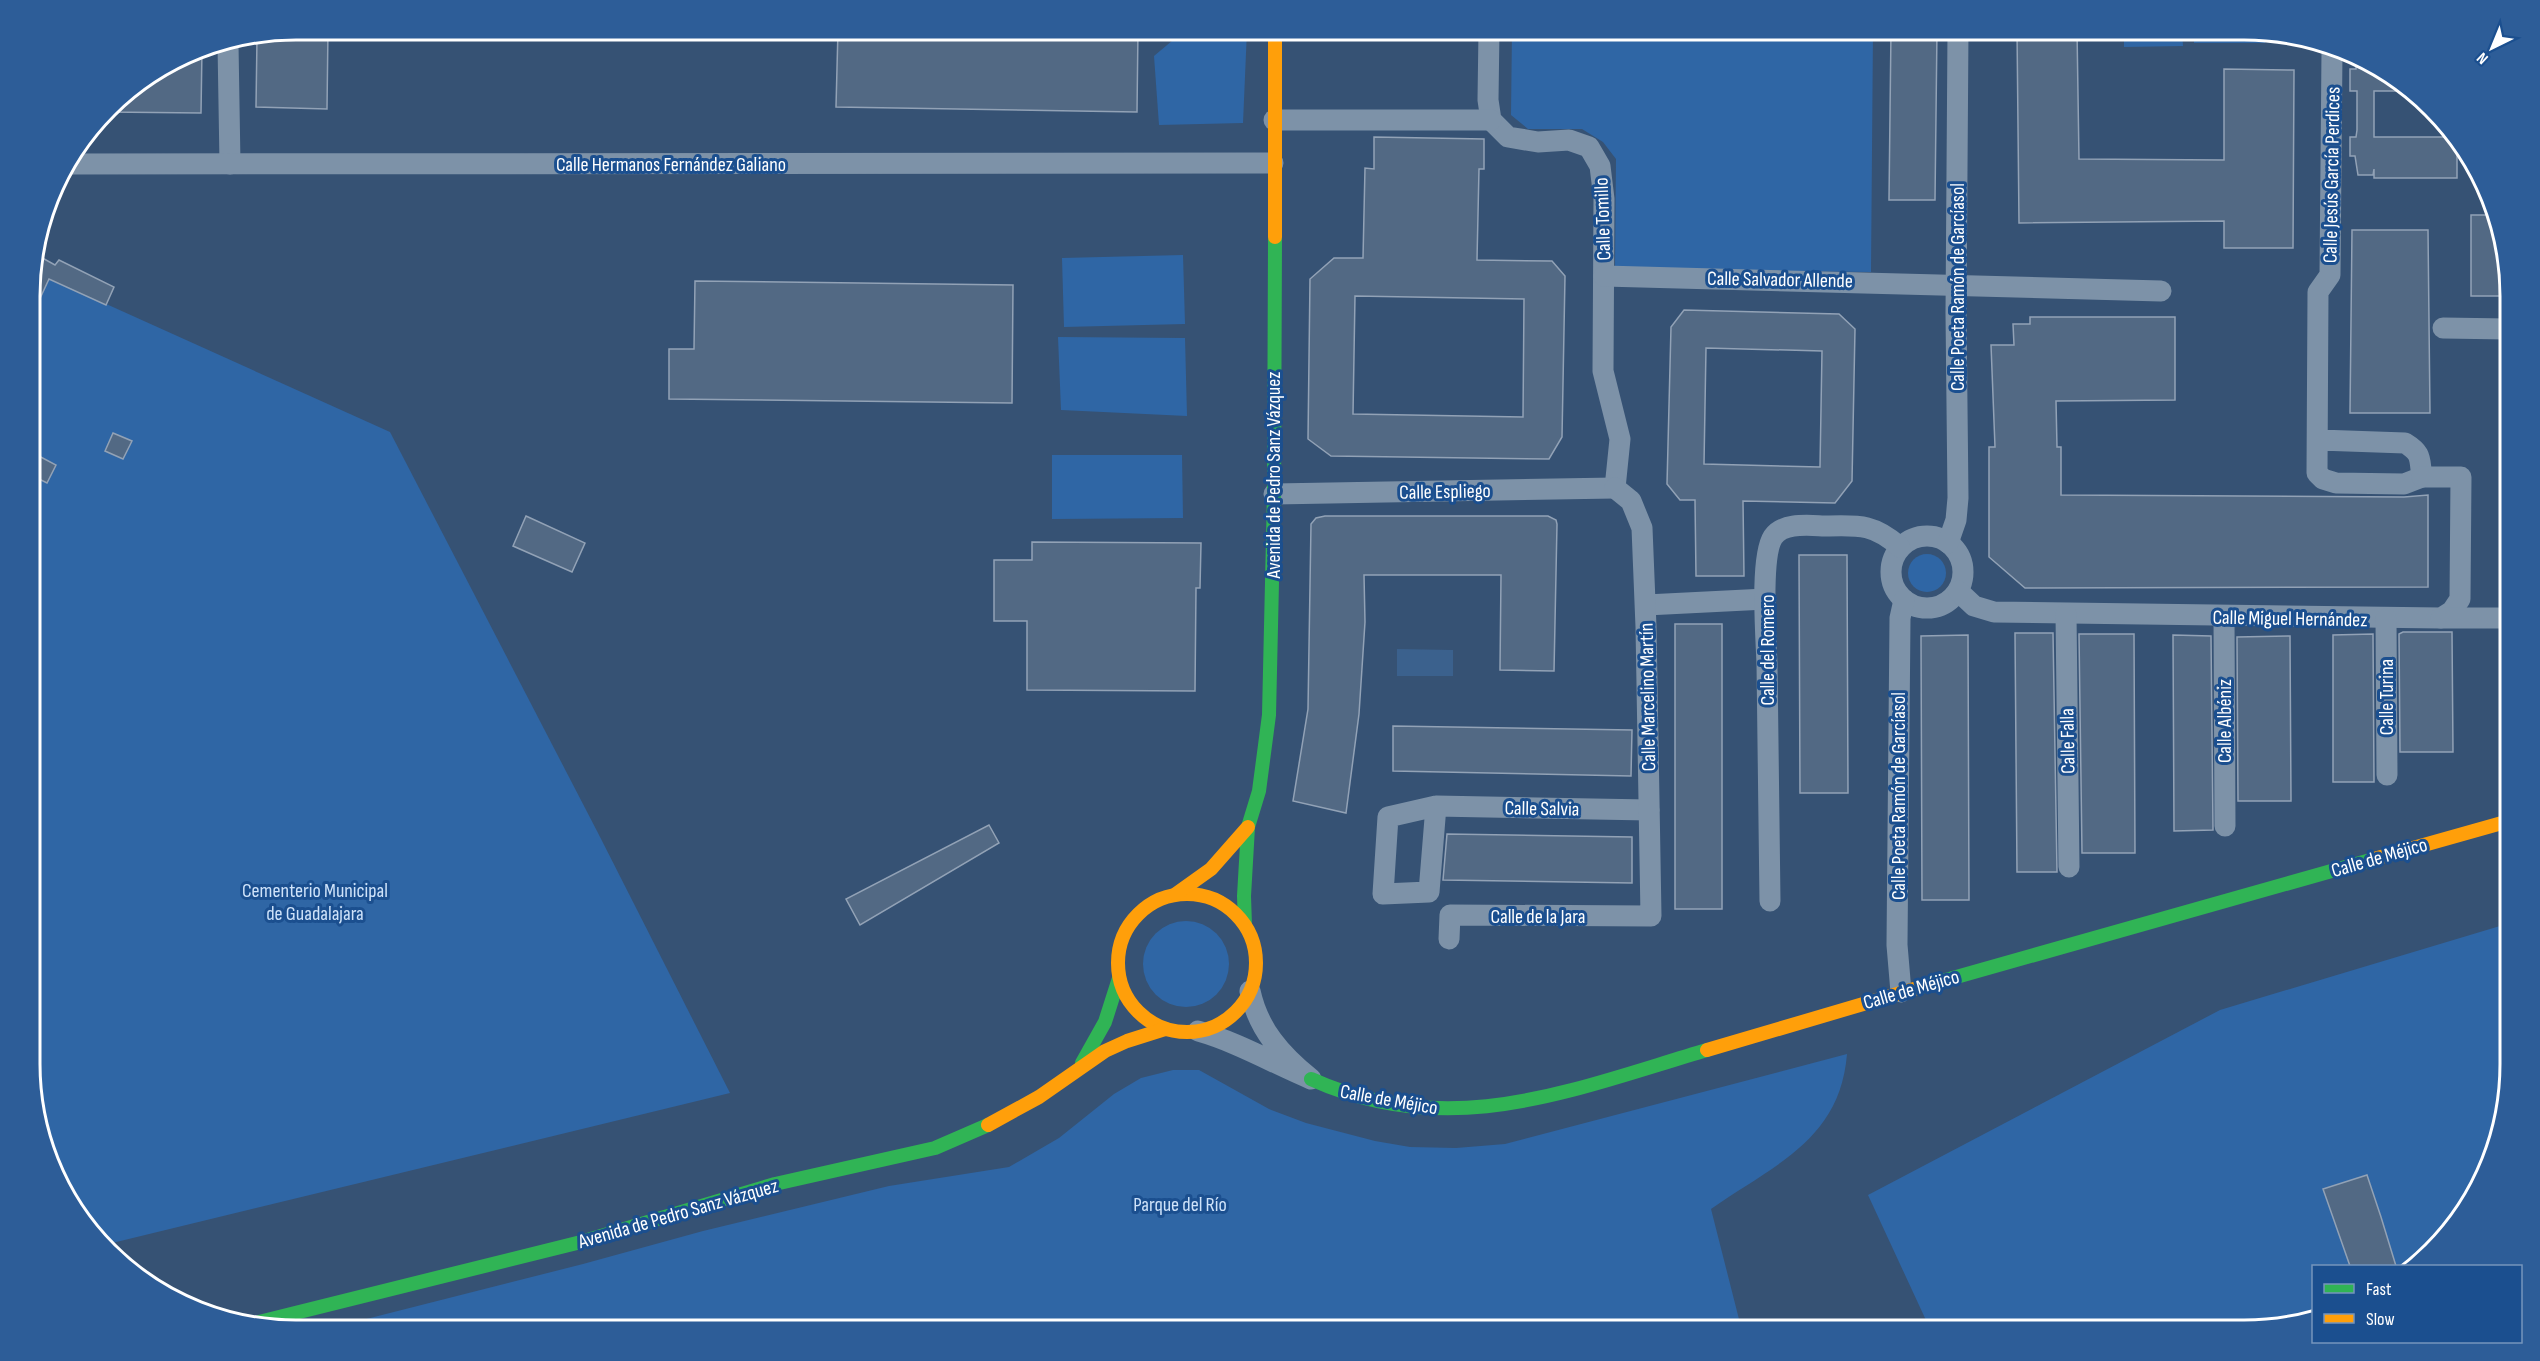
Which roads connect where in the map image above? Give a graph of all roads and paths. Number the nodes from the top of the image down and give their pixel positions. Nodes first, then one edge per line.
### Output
1 (1275, 40) edge
2 (1489, 40) edge
3 (1958, 40) edge
4 (228, 50) edge
5 (2332, 56) edge
6 (1274, 120) junction
7 (1491, 120) junction
8 (78, 164) edge
9 (230, 164) junction
10 (1273, 164) junction
11 (1604, 276) junction
12 (1956, 283) junction
13 (2161, 291) dead end
14 (2444, 328) dead end
15 (2500, 329) edge
16 (2319, 440) junction
17 (2422, 477) junction
18 (1615, 488) junction
19 (1274, 494) junction
20 (1948, 543) junction
21 (1900, 547) junction
22 (1958, 591) junction
23 (1766, 599) junction
24 (1904, 600) junction
25 (1646, 605) junction
26 (2066, 614) junction
27 (2224, 617) junction
28 (2441, 618) junction
29 (2500, 618) edge
30 (2386, 619) junction
31 (2387, 775) dead end
32 (1436, 806) dead end
33 (1648, 810) junction
34 (2500, 824) edge
35 (2225, 826) dead end
36 (1248, 827) junction
37 (2069, 867) dead end
38 (1176, 894) junction
39 (1770, 902) dead end
40 (1651, 916) joint
41 (1245, 925) junction
42 (1449, 939) dead end
43 (1119, 978) junction
44 (1250, 991) junction
45 (1901, 992) junction
46 (1166, 1029) junction
47 (1198, 1031) junction
48 (1081, 1066) junction
49 (1311, 1079) junction
50 (271, 1319) edge

1 - 6 street, Avenida de Pedro Sanz Vázquez
2 - 7 street
3 - 12 street, Calle Poeta Ramón de Garcíasol
4 - 9 street
5 - 16 street, Calle Jesús García Perdices
6 - 7 street
6 - 10 street, Avenida de Pedro Sanz Vázquez
7 - 11 street, Calle Tomillo
8 - 9 street, Calle Hermanos Fernández Galiano
9 - 10 street, Calle Hermanos Fernández Galiano
10 - 19 street, Avenida de Pedro Sanz Vázquez
11 - 12 street, Calle Salvador Allende
11 - 18 street, Calle Tomillo
12 - 13 street, Calle Salvador Allende
12 - 20 street, Calle Poeta Ramón de Garcíasol
14 - 15 street
16 - 17 street
16 - 17 street, Calle Jesús García Perdices
17 - 28 street
18 - 19 street, Calle Espliego
18 - 25 street, Calle Marcelino Martín
19 - 36 street, Avenida de Pedro Sanz Vázquez
20 - 21 street
20 - 22 street
21 - 23 street, Calle del Romero
21 - 24 street
22 - 24 street
22 - 26 street, Calle Miguel Hernández
23 - 25 street
23 - 39 street, Calle del Romero
24 - 45 street, Calle Poeta Ramón de Garcíasol
25 - 33 street, Calle Marcelino Martín
26 - 27 street, Calle Miguel Hernández
26 - 37 street, Calle Falla
27 - 30 street, Calle Miguel Hernández
27 - 35 street, Calle Albéniz
28 - 29 street, Calle Miguel Hernández
28 - 30 street, Calle Miguel Hernández
30 - 31 street, Calle Turina
32 - 33 street, Calle Salvia
33 - 40 street, Calle Marcelino Martín
34 - 45 street, Calle de Méjico
36 - 38 street, Avenida de Pedro Sanz Vázquez
36 - 41 street, Avenida de Pedro Sanz Vázquez
38 - 41 street
38 - 43 street
40 - 42 street, Calle de la Jara
41 - 44 street
43 - 46 street
43 - 48 street, Avenida de Pedro Sanz Vázquez
44 - 47 street
44 - 49 street, Calle de Méjico
45 - 49 street, Calle de Méjico
46 - 47 street
46 - 48 street, Avenida de Pedro Sanz Vázquez
47 - 49 street, Calle de Méjico
48 - 50 street, Avenida de Pedro Sanz Vázquez

